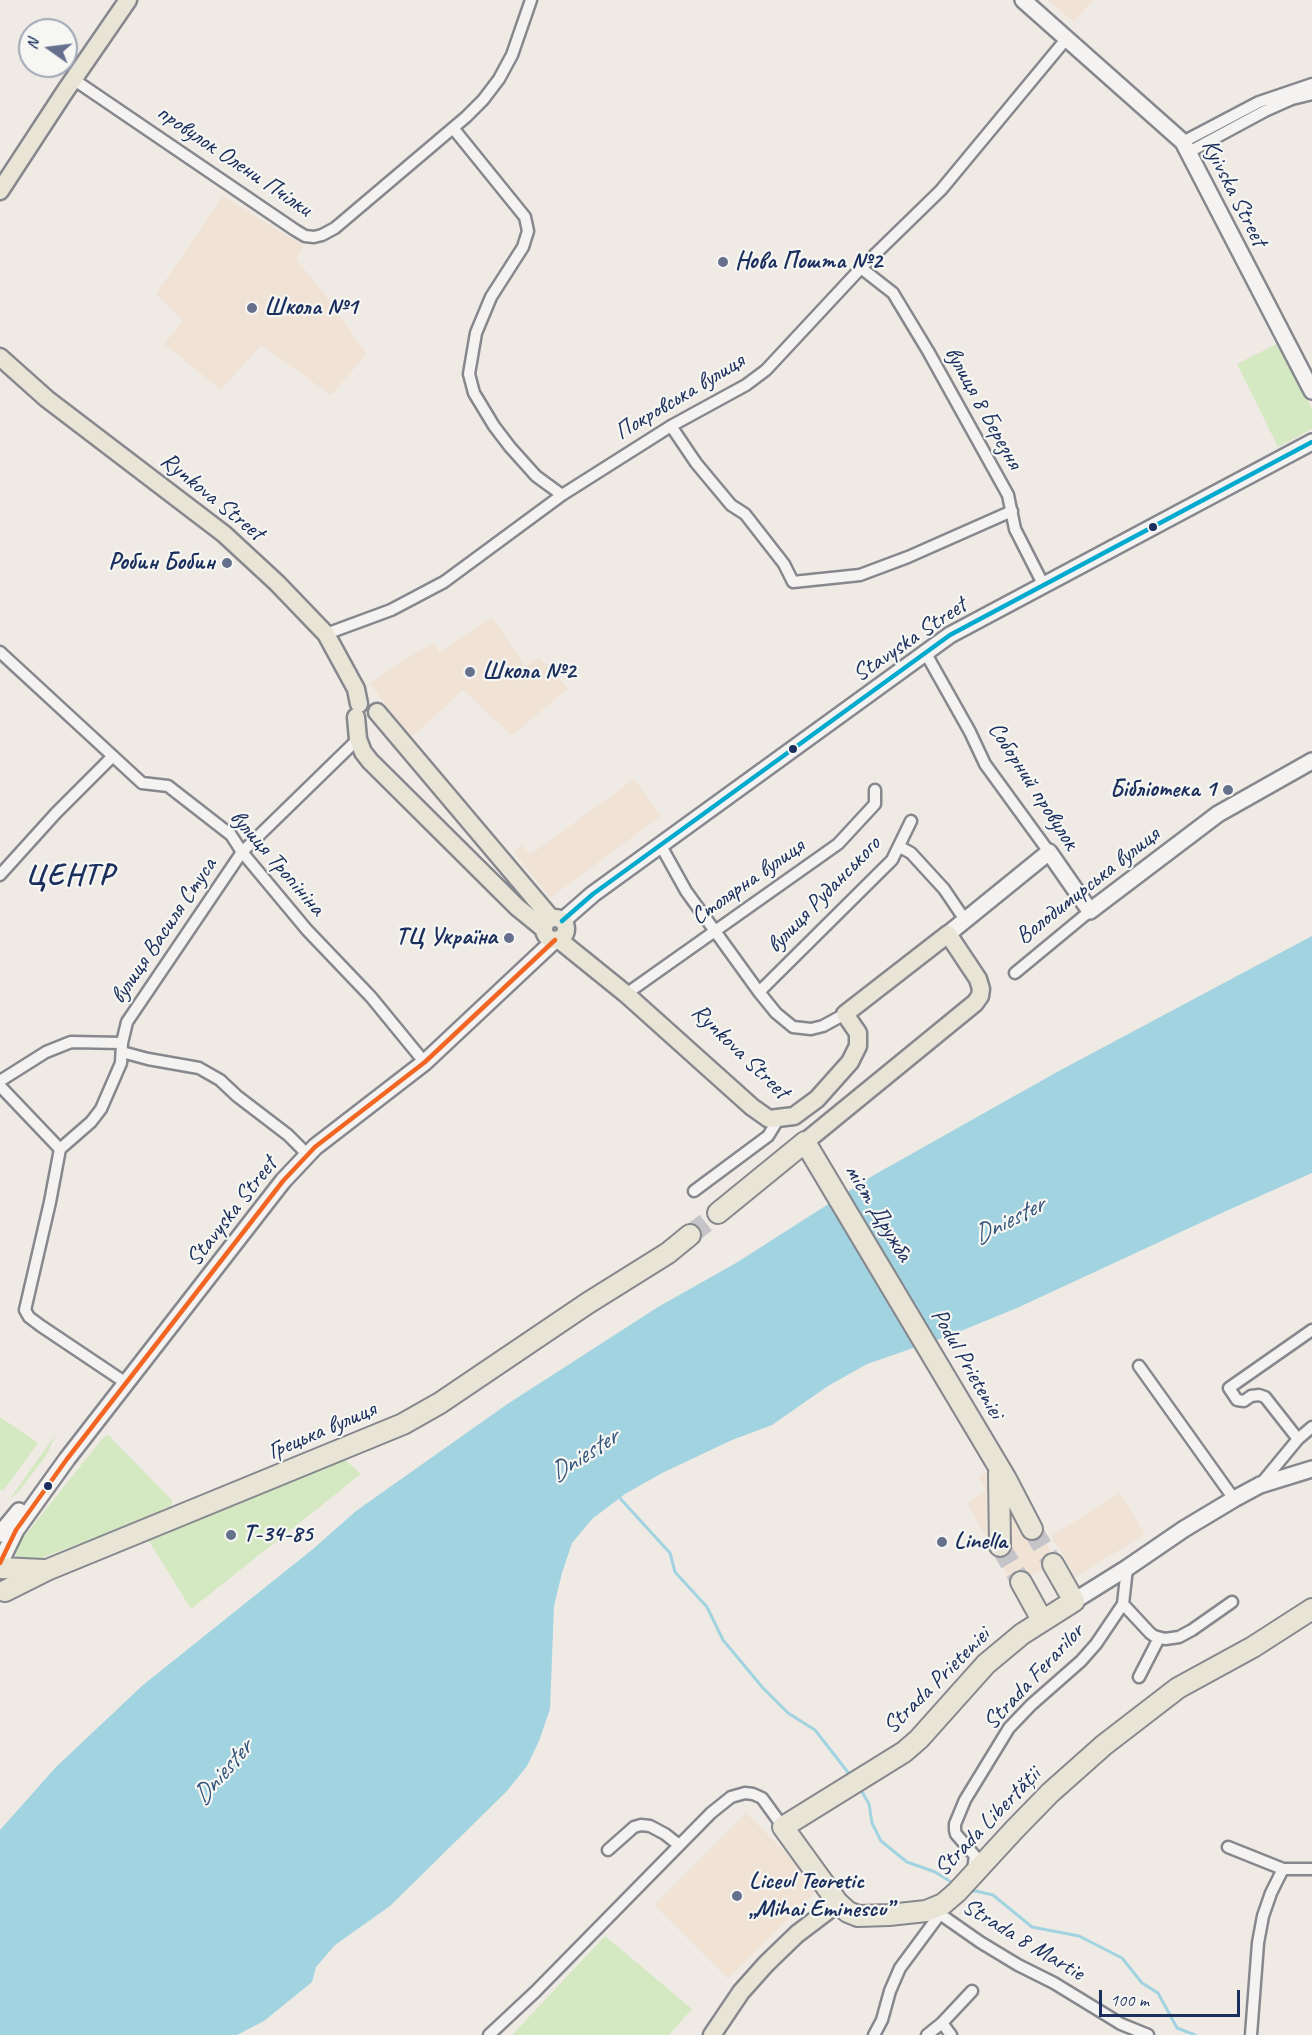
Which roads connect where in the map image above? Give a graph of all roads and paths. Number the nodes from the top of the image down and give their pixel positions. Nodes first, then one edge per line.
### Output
1 (120, 0) edge
2 (128, 0) edge
3 (531, 0) edge
4 (1023, 0) edge
5 (1067, 38) junction
6 (73, 79) junction
7 (1312, 84) edge
8 (1312, 94) edge
9 (1260, 107) junction
10 (453, 128) junction
11 (1186, 147) junction
12 (0, 177) edge
13 (0, 191) edge
14 (861, 268) junction
15 (0, 357) edge
16 (1312, 391) edge
17 (671, 426) junction
18 (1312, 442) edge
19 (562, 495) junction
20 (1012, 511) junction
21 (1043, 584) junction
22 (326, 634) junction
23 (0, 652) edge
24 (925, 652) junction
25 (357, 711) junction
26 (358, 739) junction
27 (113, 756) junction
28 (1312, 761) edge
29 (875, 790) dead end
30 (911, 821) dead end
31 (661, 846) junction
32 (900, 847) junction
33 (242, 852) junction
34 (1048, 852) junction
35 (0, 875) edge
36 (1090, 911) junction
37 (965, 920) junction
38 (555, 931) junction
39 (716, 931) junction
40 (948, 934) junction
41 (1015, 973) dead end
42 (630, 992) junction
43 (759, 993) junction
44 (845, 1014) junction
45 (122, 1048) junction
46 (422, 1058) junction
47 (0, 1080) edge
48 (0, 1086) edge
49 (779, 1118) junction
50 (805, 1142) junction
51 (60, 1149) junction
52 (305, 1152) junction
53 (694, 1191) dead end
54 (718, 1213) tunnel mouth
55 (690, 1235) tunnel mouth
56 (890, 1283) joint
57 (1312, 1330) edge
58 (1139, 1366) dead end
59 (123, 1381) junction
60 (1312, 1427) edge
61 (1298, 1439) junction
62 (1312, 1469) edge
63 (999, 1470) junction
64 (1260, 1485) junction
65 (1234, 1499) junction
66 (1032, 1528) tunnel mouth
67 (0, 1534) edge
68 (1000, 1546) tunnel mouth
69 (1053, 1564) tunnel mouth
70 (0, 1566) edge
71 (1127, 1568) junction
72 (47, 1570) junction
73 (1020, 1582) tunnel mouth
74 (2, 1593) edge
75 (1074, 1601) junction
76 (1232, 1602) dead end
77 (1123, 1604) junction
78 (1312, 1609) edge
79 (1042, 1620) junction
80 (1159, 1638) junction
81 (1139, 1677) dead end
82 (783, 1827) junction
83 (679, 1845) junction
84 (1228, 1847) dead end
85 (608, 1850) dead end
86 (1283, 1869) junction
87 (1312, 1869) edge
88 (971, 1876) junction
89 (838, 1903) junction
90 (938, 1911) junction
91 (972, 1990) dead end
92 (942, 2023) junction
93 (1121, 2024) junction
94 (489, 2035) edge
95 (712, 2035) edge
96 (874, 2035) edge
97 (927, 2035) edge
98 (951, 2035) edge
99 (1125, 2035) edge
100 (1148, 2035) edge
101 (1251, 2035) edge

1 - 12 main road
2 - 6 main road
3 - 10 street, провулок Олени Пчілки
4 - 5 main road, Kyivska Street
5 - 11 main road, Kyivska Street
5 - 14 street, Покровська вулиця
6 - 10 street, провулок Олени Пчілки
6 - 13 main road
7 - 9 street
8 - 9 street
9 - 11 street
10 - 19 street
11 - 16 main road, Kyivska Street
14 - 17 street, Покровська вулиця
14 - 20 street, вулиця 8 Березня
15 - 22 main road, Rynkova Street
17 - 19 street, Покровська вулиця
17 - 20 street
18 - 21 main road, Stavyska Street
19 - 22 street, Покровська вулиця
20 - 21 street, вулиця 8 Березня
21 - 24 main road, Stavyska Street
22 - 25 main road, Rynkova Street
23 - 27 street, вулиця Тропініна
24 - 31 main road, Stavyska Street
24 - 34 street, Соборний провулок
25 - 26 main road, Rynkova Street
25 - 38 main road, Rynkova Street
26 - 33 street, вулиця Василя Стуса
26 - 38 main road, Rynkova Street
27 - 33 street, вулиця Тропініна
27 - 35 street
28 - 36 main road, Володимирська вулиця
29 - 39 street, Столярна вулиця
30 - 32 street, вулиця Руданського
31 - 38 main road, Stavyska Street
31 - 39 street
32 - 37 street
32 - 43 street, вулиця Руданського
33 - 45 street, вулиця Василя Стуса
33 - 46 street, вулиця Тропініна
34 - 36 main road, Соборний провулок
34 - 37 main road
36 - 41 street, Володимирська вулиця
37 - 40 main road
38 - 42 main road, Rynkova Street
38 - 46 main road, Stavyska Street
38 - 52 main road, Stavyska Street
39 - 42 street, Столярна вулиця
39 - 43 street
40 - 44 main road
40 - 50 main road
42 - 49 main road, Rynkova Street
43 - 44 street
44 - 49 main road
45 - 47 street
45 - 51 street, вулиця Василя Стуса
45 - 52 street
46 - 52 main road, Stavyska Street
48 - 51 street
49 - 53 street
50 - 54 highway
50 - 56 highway, міст Дружба
51 - 59 street
52 - 59 main road, Stavyska Street
55 - 72 highway, Грецька вулиця
56 - 63 highway, Podul Prieteniei
57 - 61 street
58 - 65 street
59 - 67 main road, Stavyska Street
59 - 70 main road, Stavyska Street
60 - 61 street, Strada Prieteniei
61 - 64 street, Strada Prieteniei
62 - 64 main road
63 - 66 highway, Podul Prieteniei
63 - 68 highway
64 - 65 main road, Strada Prieteniei
65 - 71 main road, Strada Prieteniei
69 - 75 highway
70 - 72 highway, Грецька вулиця
70 - 74 highway
71 - 75 main road, Strada Prieteniei
71 - 77 street, Strada Ferarilor
72 - 74 highway, Грецька вулиця
73 - 79 highway
75 - 79 highway, Strada Prieteniei
76 - 80 street
77 - 80 street
77 - 88 street, Strada Ferarilor
78 - 88 highway, Strada Libertății
79 - 82 highway, Strada Prieteniei
80 - 81 street
82 - 83 street
82 - 89 highway
83 - 85 street
83 - 94 street
84 - 86 street
86 - 87 street
86 - 101 street
88 - 90 highway, Strada Libertății
89 - 90 highway, Strada Libertății
89 - 95 main road
90 - 93 street, Strada 8 Martie
90 - 96 street
91 - 92 street
92 - 97 street
92 - 98 street
93 - 99 street
93 - 100 street, Strada 8 Martie

